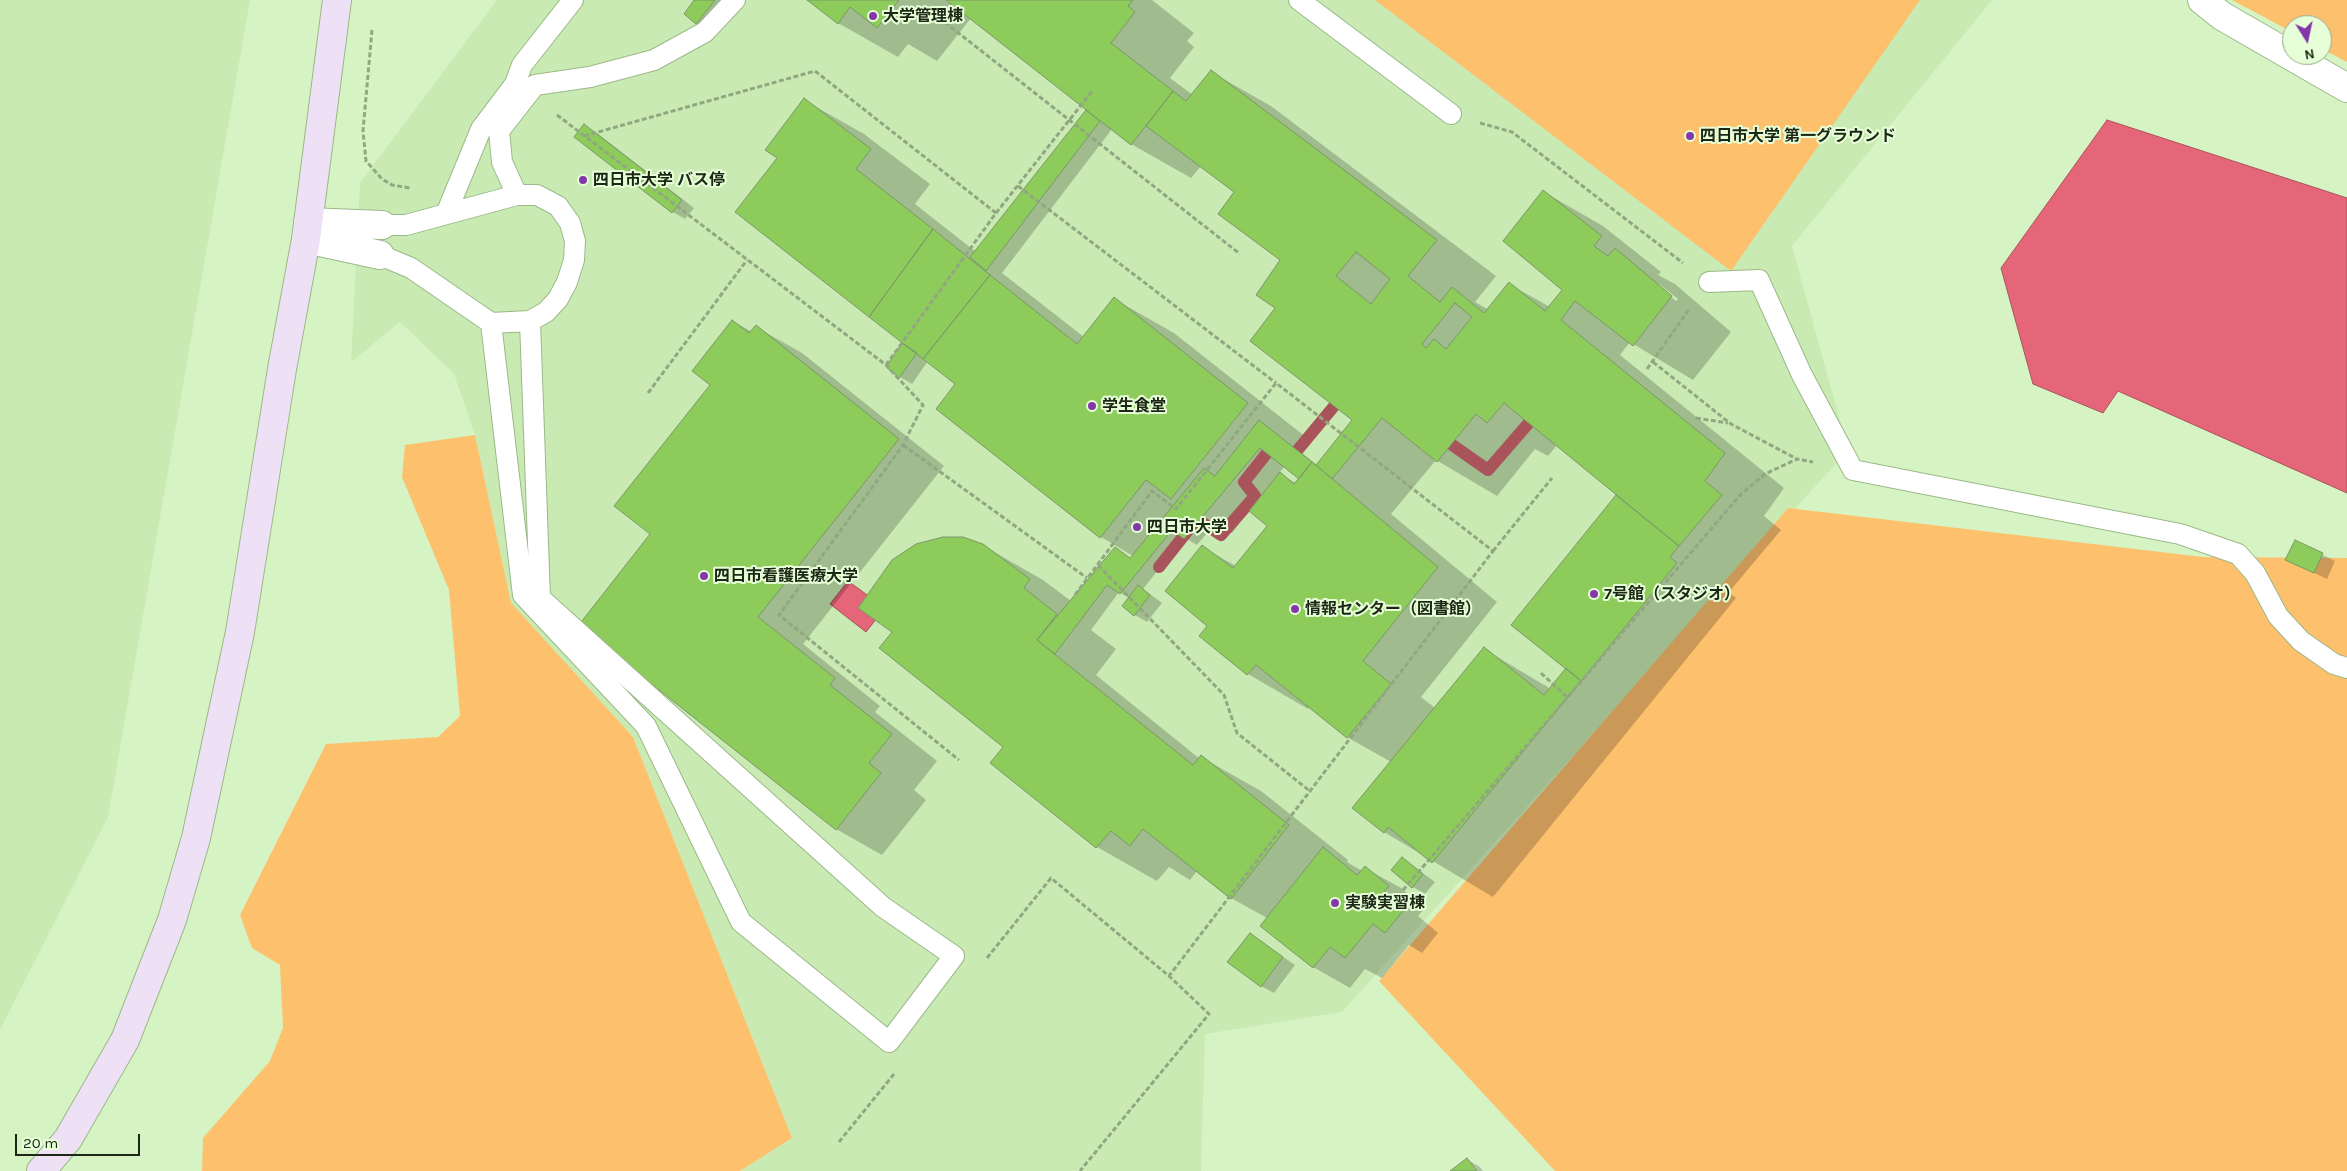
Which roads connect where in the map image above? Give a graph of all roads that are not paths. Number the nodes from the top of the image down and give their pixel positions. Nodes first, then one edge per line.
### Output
1 (338, 0) edge
2 (572, 0) edge
3 (735, 0) edge
4 (1299, 0) edge
5 (2202, 0) edge
6 (2347, 88) edge
7 (1451, 114) road end
8 (517, 195) junction
9 (446, 214) junction
10 (382, 225) joint
11 (307, 231) junction
12 (380, 255) joint
13 (1709, 282) road end
14 (530, 322) junction
15 (491, 323) junction
16 (2347, 668) edge
17 (41, 1171) edge

1 - 11 street
2 - 9 lane
3 - 8 lane
4 - 7 lane
5 - 6 street
8 - 9 lane
8 - 14 lane
9 - 10 lane
10 - 11 street
11 - 12 street
11 - 17 street
12 - 15 lane
13 - 16 lane
14 - 15 lane
14 - 15 lane

